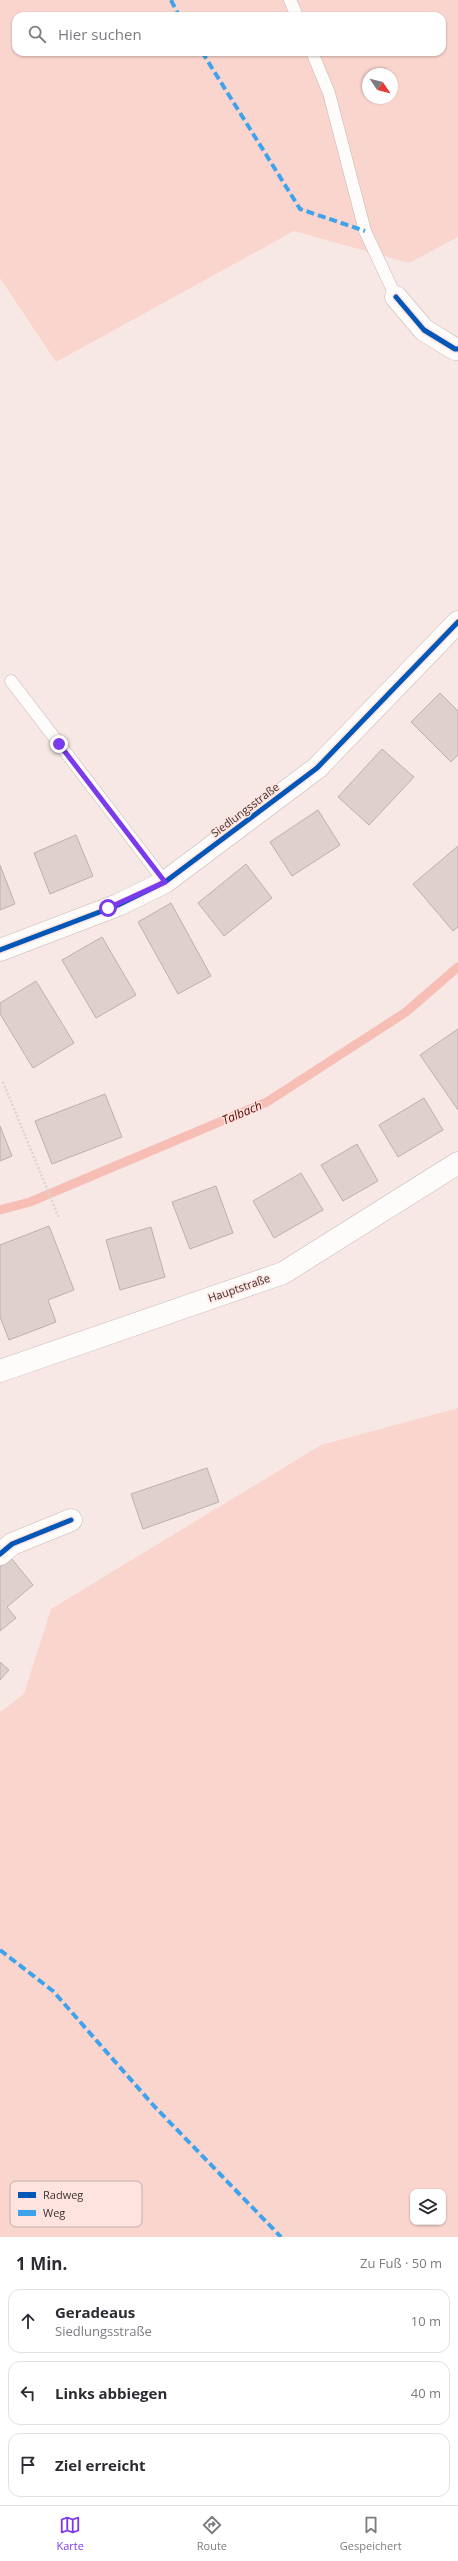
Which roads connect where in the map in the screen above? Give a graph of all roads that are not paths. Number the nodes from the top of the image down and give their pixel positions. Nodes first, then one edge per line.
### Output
1 (290, 0) edge
2 (295, 12) edge
3 (314, 56) edge
4 (396, 297) joint
5 (458, 349) edge
6 (458, 622) edge
7 (11, 681) dead end
8 (165, 882) junction
9 (0, 950) edge
10 (458, 1163) edge
11 (0, 1371) edge
12 (71, 1520) dead end
13 (0, 1554) edge

1 - 2 lane
3 - 4 lane
4 - 5 street
6 - 8 street, Siedlungsstraße
7 - 8 lane
8 - 9 street, Siedlungsstraße
10 - 11 street, Hauptstraße
12 - 13 street

